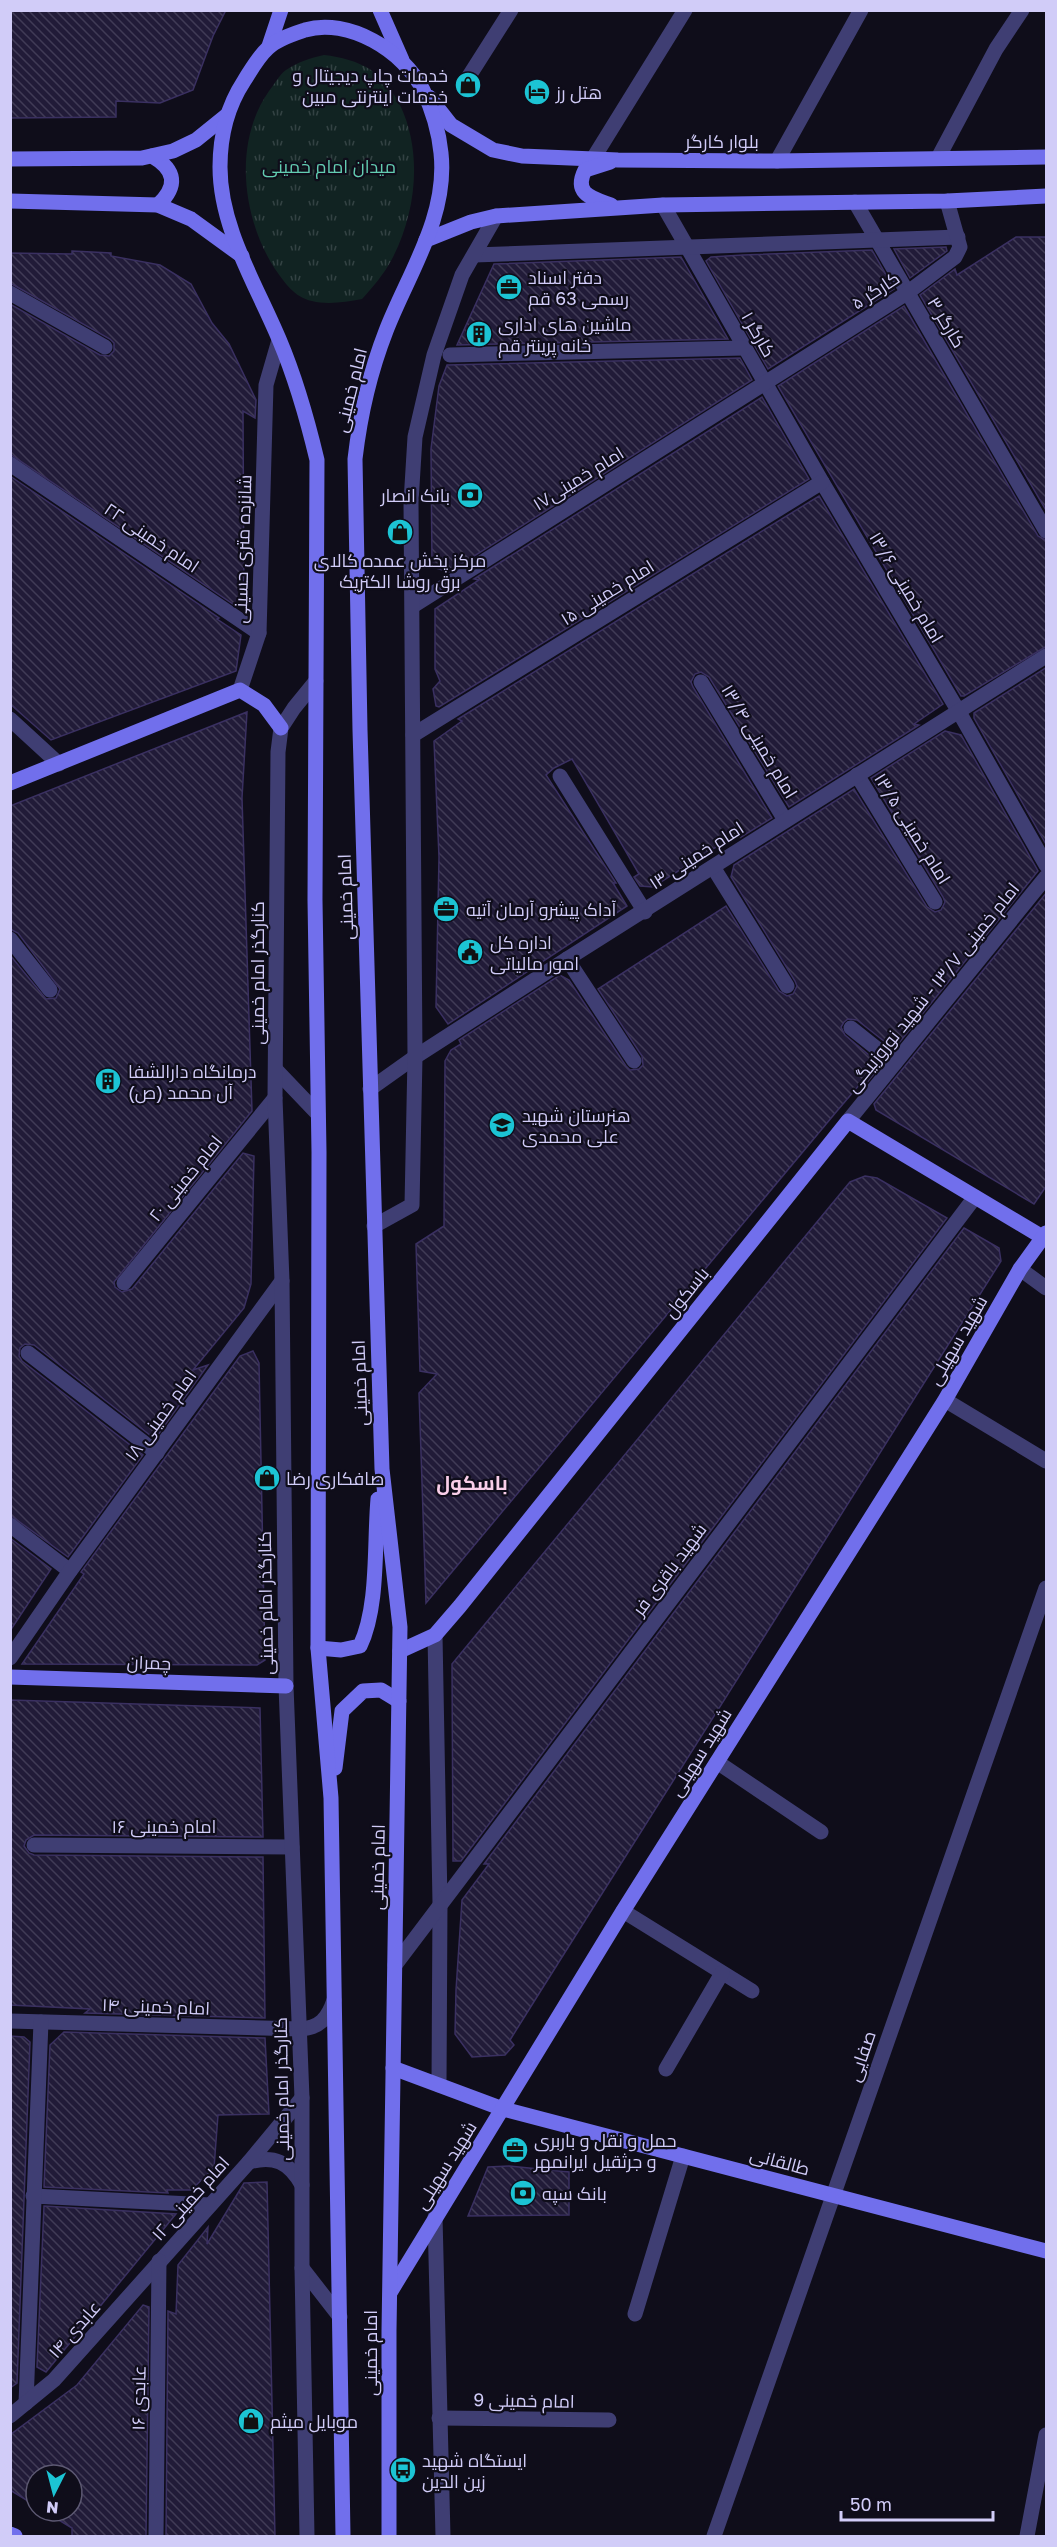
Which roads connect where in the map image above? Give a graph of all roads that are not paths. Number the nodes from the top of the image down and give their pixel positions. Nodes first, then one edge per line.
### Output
1 (281, 10) edge
2 (380, 10) edge
3 (511, 10) edge
4 (684, 10) edge
5 (861, 10) edge
6 (1022, 10) edge
7 (269, 46) junction
8 (404, 66) junction
9 (465, 84) dead end
10 (422, 88) junction
11 (227, 115) junction
12 (152, 156) junction
13 (1047, 157) edge
14 (594, 158) junction
15 (938, 158) junction
16 (10, 159) edge
17 (618, 160) junction
18 (777, 161) junction
19 (1047, 196) edge
20 (10, 201) edge
21 (947, 201) junction
22 (855, 202) junction
23 (158, 205) junction
24 (663, 205) junction
25 (620, 208) junction
26 (496, 216) junction
27 (958, 237) junction
28 (426, 240) junction
29 (877, 240) junction
30 (687, 248) junction
31 (474, 255) junction
32 (242, 256) junction
33 (10, 293) edge
34 (907, 293) junction
35 (279, 340) junction
36 (105, 347) dead end
37 (744, 348) junction
38 (450, 355) dead end
39 (764, 383) junction
40 (17, 468) edge
41 (822, 482) junction
42 (1047, 531) edge
43 (413, 606) junction
44 (259, 633) junction
45 (1047, 656) edge
46 (316, 681) junction
47 (701, 682) dead end
48 (240, 690) junction
49 (959, 712) junction
50 (10, 719) edge
51 (281, 728) junction
52 (413, 735) junction
53 (59, 764) junction
54 (857, 775) junction
55 (560, 776) dead end
56 (10, 783) edge
57 (785, 820) junction
58 (1047, 865) edge
59 (713, 867) junction
60 (1047, 877) edge
61 (935, 902) dead end
62 (645, 912) junction
63 (10, 939) edge
64 (567, 959) junction
65 (787, 986) dead end
66 (51, 990) dead end
67 (851, 1028) dead end
68 (415, 1057) junction
69 (634, 1061) dead end
70 (895, 1063) junction
71 (276, 1070) junction
72 (370, 1089) junction
73 (276, 1098) junction
74 (318, 1114) junction
75 (848, 1121) junction
76 (975, 1197) junction
77 (374, 1226) junction
78 (1045, 1235) edge
79 (1020, 1269) junction
80 (282, 1281) junction
81 (124, 1283) dead end
82 (1047, 1288) edge
83 (28, 1353) dead end
84 (945, 1400) junction
85 (157, 1453) junction
86 (1047, 1461) edge
87 (381, 1469) junction
88 (10, 1525) edge
89 (70, 1571) junction
90 (1047, 1588) edge
91 (435, 1635) junction
92 (318, 1648) junction
93 (400, 1651) junction
94 (10, 1658) edge
95 (10, 1677) edge
96 (286, 1686) junction
97 (399, 1701) junction
98 (717, 1762) junction
99 (331, 1798) junction
100 (821, 1832) dead end
101 (34, 1845) dead end
102 (292, 1847) junction
103 (440, 1903) junction
104 (624, 1911) junction
105 (394, 1965) junction
106 (722, 1973) junction
107 (752, 1991) dead end
108 (334, 1997) junction
109 (10, 2021) edge
110 (41, 2022) junction
111 (300, 2030) junction
112 (393, 2068) junction
113 (666, 2069) dead end
114 (439, 2085) junction
115 (302, 2098) junction
116 (503, 2109) junction
117 (683, 2156) junction
118 (249, 2162) junction
119 (302, 2185) junction
120 (832, 2195) junction
121 (33, 2196) junction
122 (210, 2205) junction
123 (435, 2217) junction
124 (1047, 2251) edge
125 (159, 2261) junction
126 (302, 2268) junction
127 (390, 2293) junction
128 (635, 2314) dead end
129 (340, 2317) junction
130 (26, 2403) junction
131 (10, 2415) edge
132 (439, 2418) junction
133 (609, 2420) dead end
134 (1046, 2438) edge
135 (10, 2534) edge
136 (15, 2536) edge
137 (156, 2536) edge
138 (308, 2536) edge
139 (343, 2536) edge
140 (389, 2536) edge
141 (443, 2536) edge
142 (714, 2536) edge
143 (1027, 2536) edge

1 - 7 main road
2 - 8 main road
3 - 9 street
4 - 14 street
5 - 18 street
6 - 15 street
7 - 8 main road
7 - 11 main road
8 - 10 main road
10 - 14 main road, بلوار کارگر
10 - 28 main road
11 - 12 main road
11 - 32 main road
12 - 16 main road
12 - 23 main road
13 - 15 main road, بلوار کارگر
14 - 17 main road, بلوار کارگر
15 - 18 main road, بلوار کارگر
17 - 18 main road, بلوار کارگر
17 - 25 main road
19 - 21 main road
20 - 23 main road
21 - 22 main road
21 - 27 street
22 - 24 main road
22 - 29 street, کارگر ۳
23 - 32 main road
24 - 25 main road
24 - 30 street, کارگر ۱
25 - 26 main road
26 - 28 main road
26 - 31 street
27 - 29 street
27 - 34 street, کارگر ۵
28 - 72 main road, امام خمینی
29 - 30 street
29 - 34 street, کارگر ۳
30 - 31 street
30 - 37 street, کارگر ۱
31 - 43 street
32 - 35 main road, امام خمینی
33 - 36 street
34 - 39 street, کارگر ۵
34 - 42 street, کارگر ۳
35 - 44 street, شانزده متری حسینی
35 - 46 main road, امام خمینی
37 - 38 street
37 - 39 street, کارگر ۱
39 - 41 street, کارگر ۱
39 - 43 street, امام خمینی۱۷
40 - 44 street, امام خمینی ۲۲
41 - 49 street, امام خمینی ۱۳/۶
41 - 52 street, امام خمینی ۱۵
43 - 52 street
44 - 48 street, شانزده متری حسینی
45 - 49 street, امام خمینی ۱۳
46 - 51 street
46 - 74 main road, امام خمینی
47 - 57 street, امام خمینی ۱۳/۴
48 - 51 main road
48 - 53 main road
49 - 54 street, امام خمینی ۱۳
49 - 58 street
50 - 53 street
51 - 71 street, کنارگذر امام خمینی
52 - 68 street
53 - 56 main road
54 - 57 street, امام خمینی ۱۳
54 - 61 street, امام خمینی ۱۳/۵
55 - 62 street
57 - 59 street, امام خمینی ۱۳
59 - 62 street, امام خمینی ۱۳
59 - 65 street
60 - 70 street, امام خمینی ۱۳/۷ - شهید نوروزبیگی
62 - 64 street, امام خمینی ۱۳
63 - 66 street
64 - 68 street, امام خمینی ۱۳
64 - 69 street
67 - 70 street
68 - 72 street, امام خمینی ۱۳
68 - 77 street
70 - 75 street, امام خمینی ۱۳/۷ - شهید نوروزبیگی
71 - 73 street, کنارگذر امام خمینی
71 - 74 street
72 - 77 main road, امام خمینی
73 - 80 street, کنارگذر امام خمینی
73 - 81 street, امام خمینی ۲۰
74 - 92 main road, امام خمینی
75 - 76 main road
75 - 91 main road, باسکول
76 - 78 main road
76 - 103 street, شهید باقری فر
77 - 87 main road, امام خمینی
78 - 79 main road, شهید سهیلی
79 - 82 street
79 - 84 main road, شهید سهیلی
80 - 85 street, امام خمینی ۱۸
80 - 96 street, کنارگذر امام خمینی
83 - 85 street
84 - 86 street
84 - 98 main road, شهید سهیلی
85 - 89 street, امام خمینی ۱۸
87 - 92 main road
87 - 93 main road, امام خمینی
88 - 89 street
89 - 94 street, امام خمینی ۱۸
90 - 120 street, صفایی
91 - 93 main road, باسکول
91 - 103 street
92 - 99 main road, امام خمینی
93 - 97 main road, امام خمینی
95 - 96 main road, چمران
96 - 102 street, کنارگذر امام خمینی
97 - 99 main road
97 - 105 main road, امام خمینی
98 - 100 street
98 - 104 main road, شهید سهیلی
99 - 108 main road, امام خمینی
101 - 102 street, امام خمینی ۱۶
102 - 111 street, کنارگذر امام خمینی
103 - 105 street, شهید باقری فر
103 - 114 street
104 - 106 street
104 - 116 main road, شهید سهیلی
105 - 112 main road, امام خمینی
106 - 107 street
106 - 113 street
108 - 111 street
108 - 129 main road, امام خمینی
109 - 110 street, امام خمینی ۱۴
110 - 111 street, امام خمینی ۱۴
110 - 121 street
111 - 115 street, کنارگذر امام خمینی
112 - 114 main road, طالقانی
112 - 127 main road, امام خمینی
114 - 116 main road, طالقانی
115 - 118 street, امام خمینی ۱۲
115 - 119 street, کنارگذر امام خمینی
116 - 117 main road, طالقانی
116 - 123 main road, شهید سهیلی
117 - 120 main road, طالقانی
117 - 128 street
118 - 119 street, امام خمینی ۱۲
118 - 122 street, امام خمینی ۱۲
119 - 126 street, کنارگذر امام خمینی
120 - 124 main road, طالقانی
120 - 142 street, صفایی
121 - 122 street
121 - 130 street
122 - 125 street, امام خمینی ۱۲
123 - 127 main road, شهید سهیلی
123 - 132 street
125 - 130 street, عابدی ۱۴
125 - 137 street, عابدی ۱۶
126 - 129 street
126 - 138 street, کنارگذر امام خمینی
127 - 140 main road, امام خمینی
129 - 139 main road, امام خمینی
130 - 131 street, عابدی ۱۴
132 - 133 street, امام خمینی 9
132 - 141 street
134 - 143 street
135 - 136 main road

